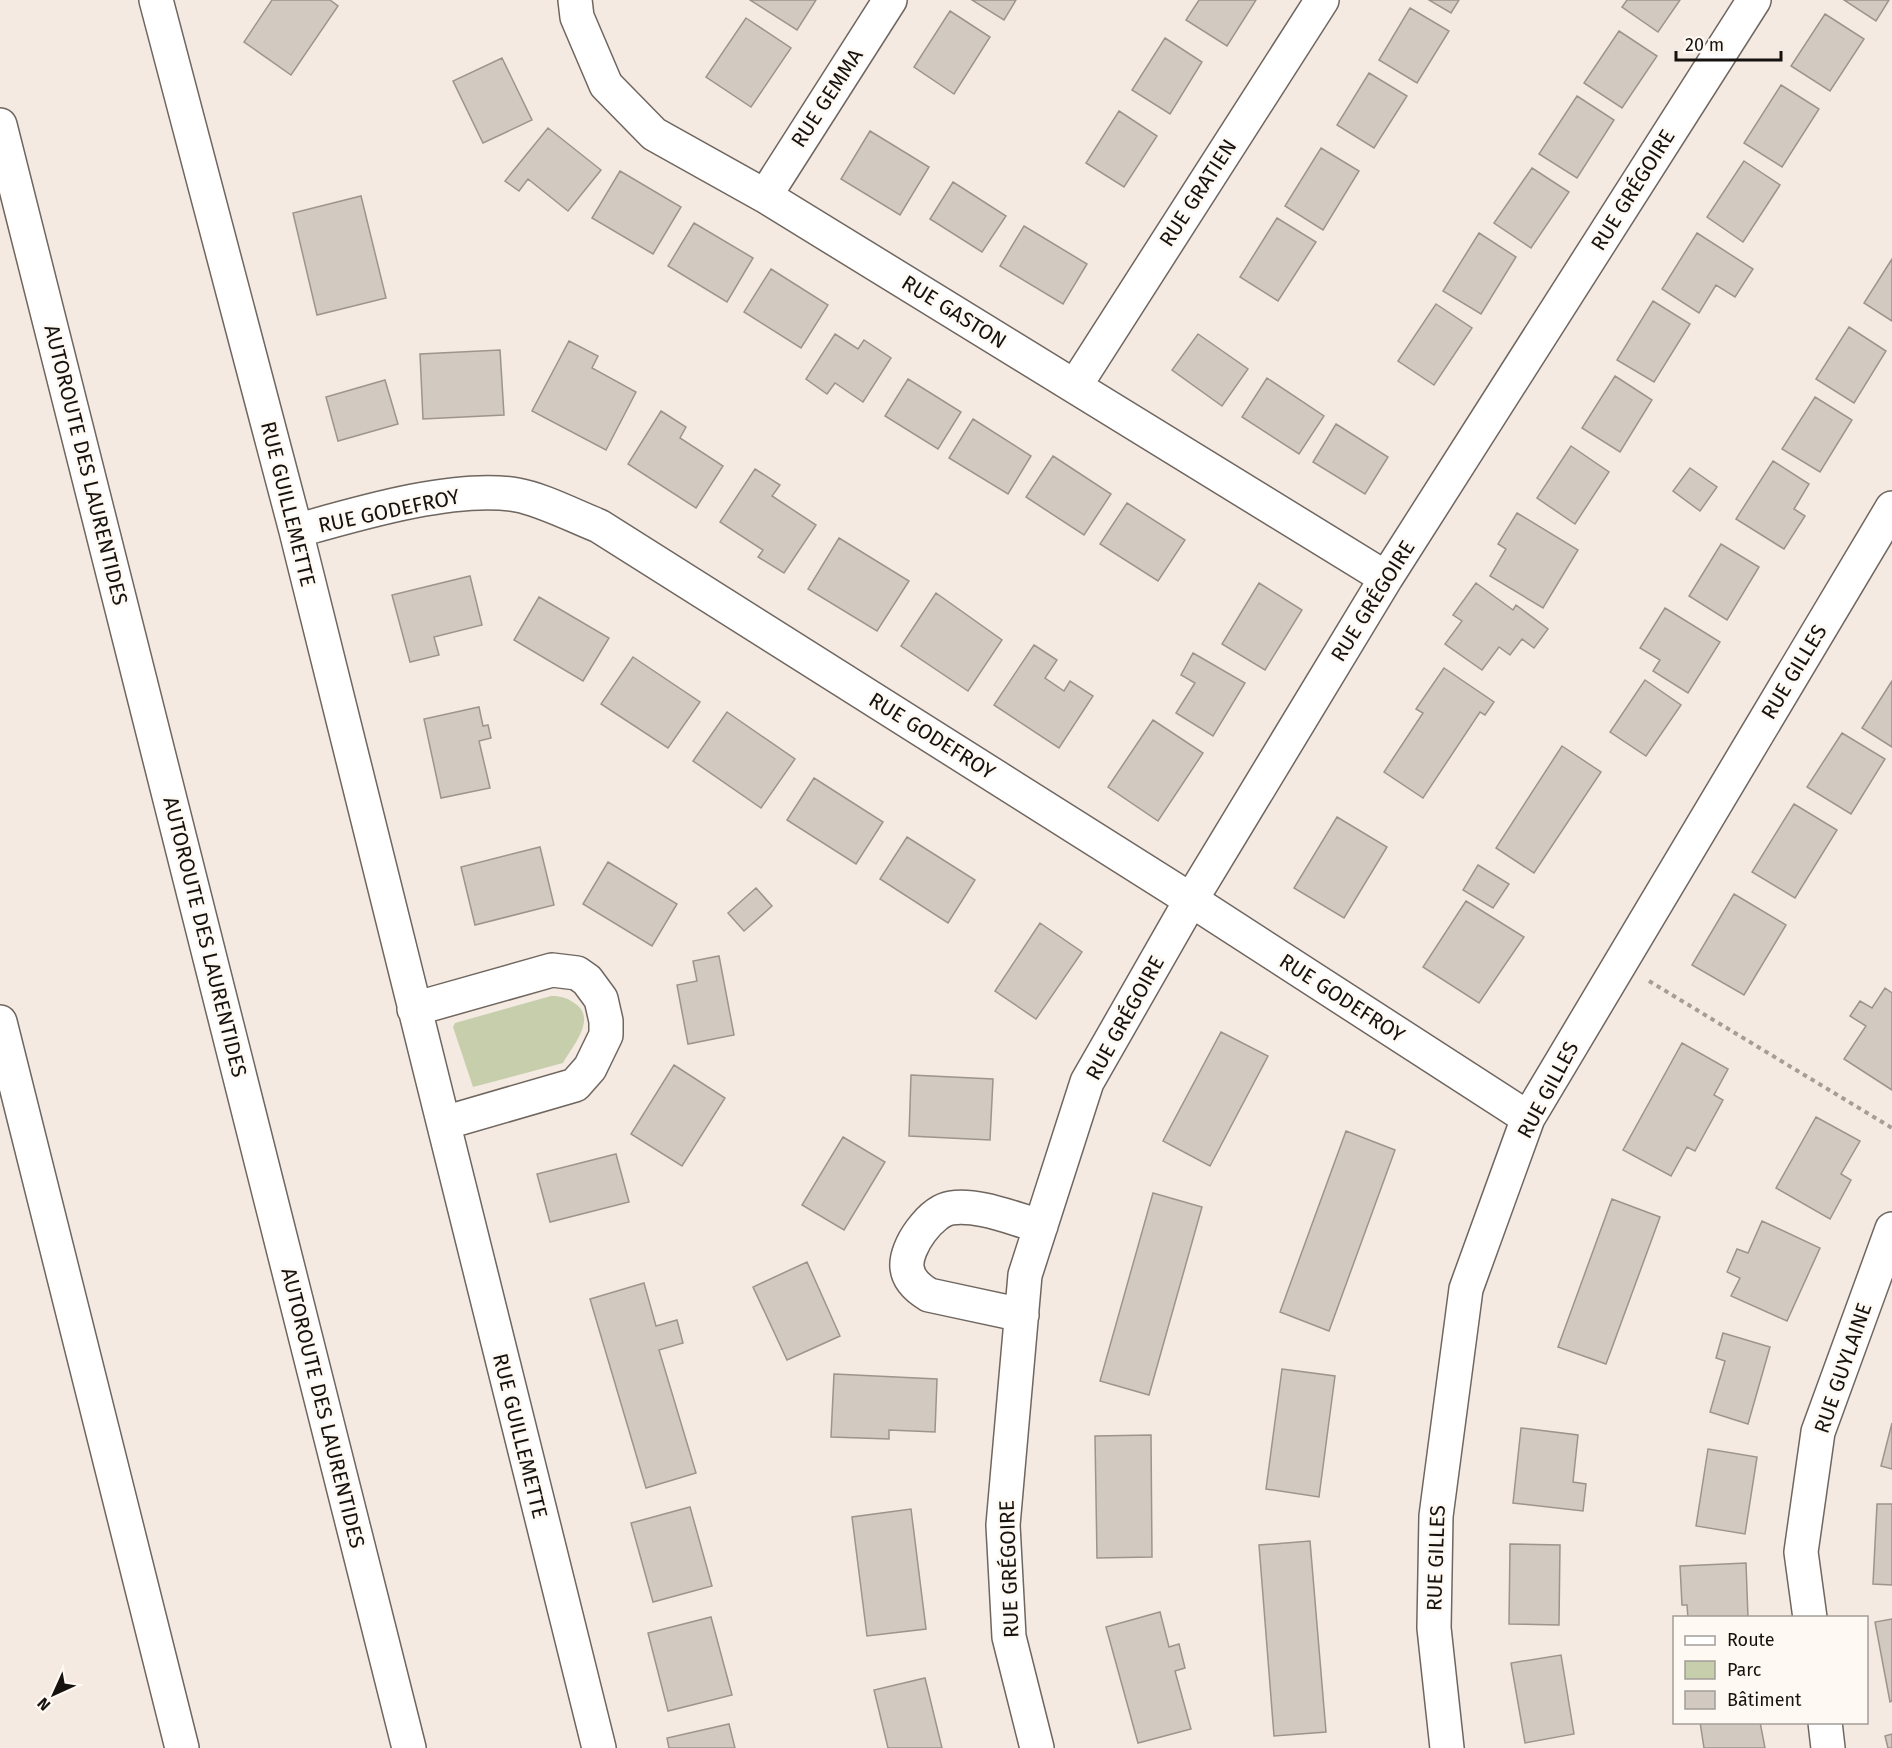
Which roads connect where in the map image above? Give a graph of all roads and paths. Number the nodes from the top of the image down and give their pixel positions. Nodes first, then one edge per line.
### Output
1 (156, 0) edge
2 (574, 0) edge
3 (890, 0) edge
4 (1322, 0) edge
5 (1754, 0) edge
6 (0, 125) edge
7 (765, 196) junction
8 (1075, 386) junction
9 (1892, 508) edge
10 (296, 531) junction
11 (1386, 578) junction
12 (1191, 900) junction
13 (1620, 963) junction
14 (414, 1009) junction
15 (0, 1022) edge
16 (1528, 1118) junction
17 (444, 1123) junction
18 (1892, 1128) edge
19 (1041, 1226) junction
20 (1892, 1229) edge
21 (1022, 1316) junction
22 (1810, 1616) edge
23 (1825, 1724) edge
24 (182, 1748) edge
25 (409, 1748) edge
26 (600, 1748) edge
27 (1037, 1748) edge
28 (1447, 1748) edge
29 (1828, 1748) edge

1 - 10 main road, RUE GUILLEMETTE
2 - 7 main road, RUE GASTON
3 - 7 main road, RUE GEMMA
4 - 8 main road, RUE GRATIEN
5 - 11 main road, RUE GRÉGOIRE
6 - 25 main road, AUTOROUTE DES LAURENTIDES
7 - 8 main road, RUE GASTON
8 - 11 main road, RUE GASTON
9 - 13 main road, RUE GILLES
10 - 12 main road, RUE GODEFROY
10 - 14 main road, RUE GUILLEMETTE
11 - 12 main road, RUE GRÉGOIRE
12 - 16 main road, RUE GODEFROY
12 - 19 main road, RUE GRÉGOIRE
13 - 16 main road, RUE GILLES
13 - 18 path
14 - 17 main road, RUE GUILLEMETTE
14 - 17 main road
15 - 24 main road
16 - 28 main road, RUE GILLES
17 - 26 main road, RUE GUILLEMETTE
19 - 21 main road, RUE GRÉGOIRE
19 - 21 main road
20 - 22 main road, RUE GUYLAINE
21 - 27 main road, RUE GRÉGOIRE
23 - 29 main road

